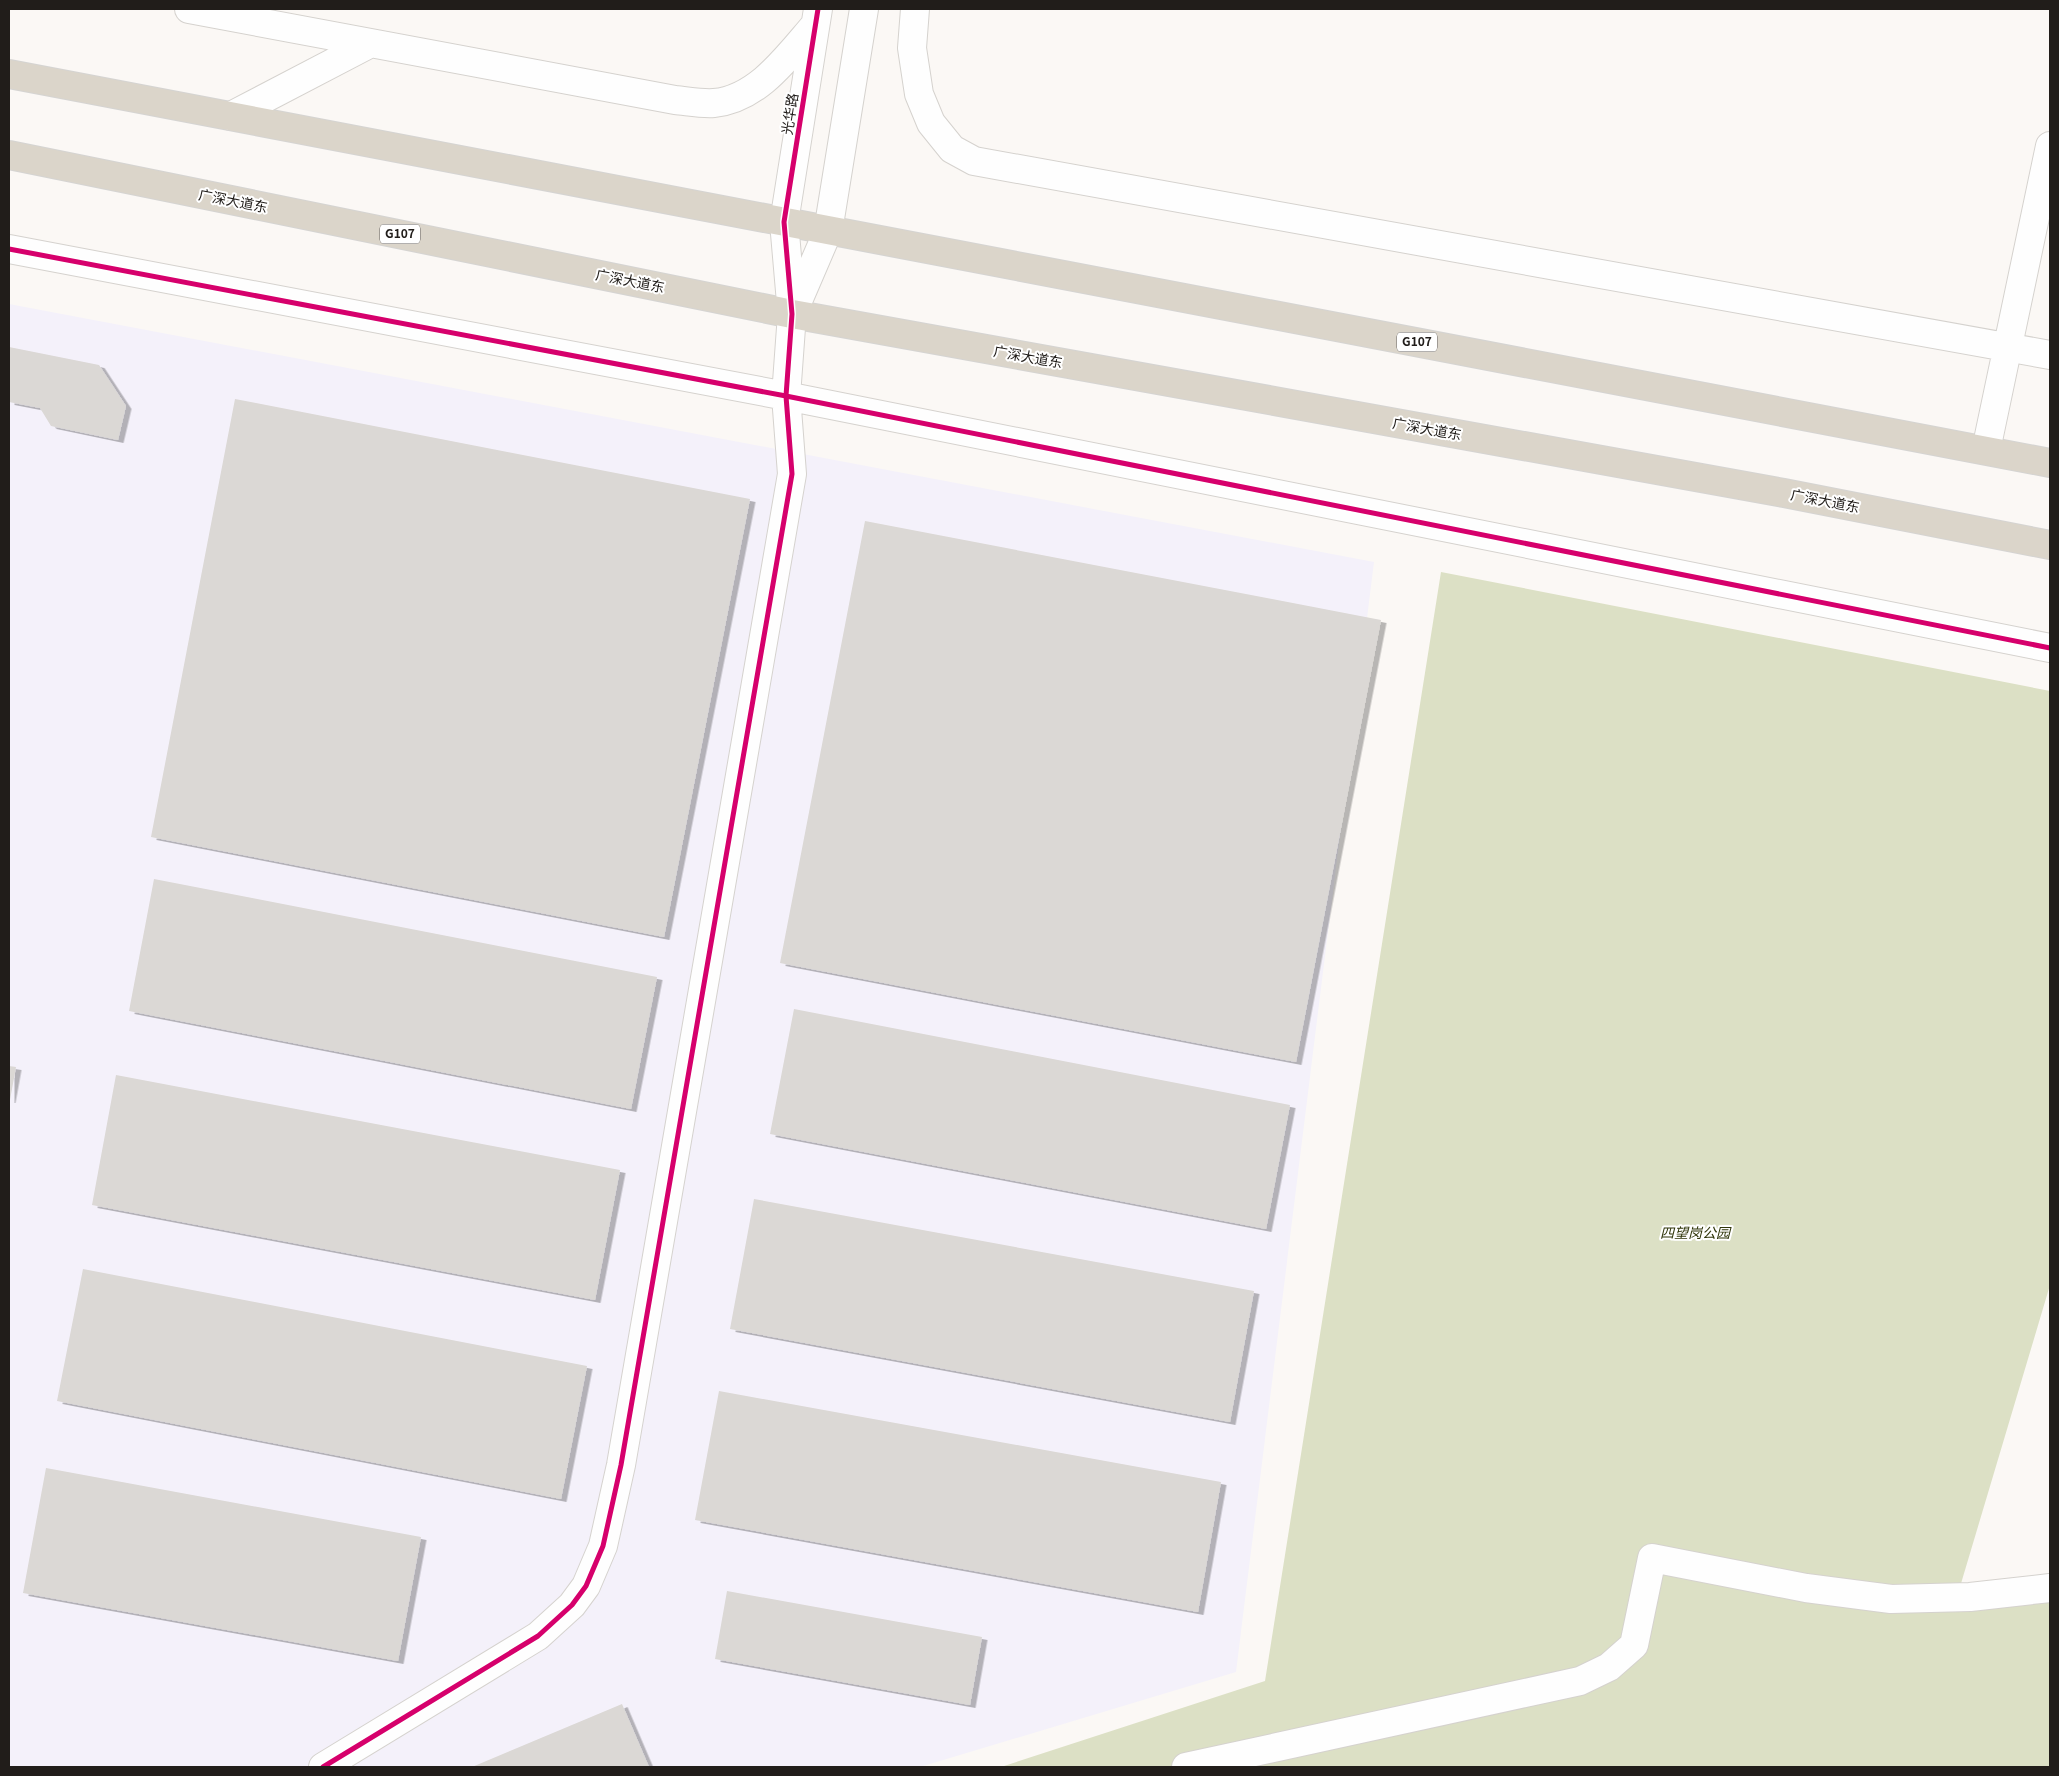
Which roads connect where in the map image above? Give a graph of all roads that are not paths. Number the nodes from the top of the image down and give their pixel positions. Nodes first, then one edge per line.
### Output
1 (189, 9) edge
2 (864, 9) edge
3 (915, 9) edge
4 (817, 17) edge
5 (369, 44) junction
6 (9, 74) edge
7 (231, 116) junction
8 (2050, 146) edge
9 (9, 155) edge
10 (784, 222) junction
11 (828, 231) junction
12 (9, 249) edge
13 (792, 314) junction
14 (2008, 347) junction
15 (2050, 355) edge
16 (786, 396) junction
17 (1986, 450) junction
18 (2050, 463) edge
19 (2050, 545) edge
20 (2050, 648) edge
21 (2050, 1588) edge
22 (331, 1765) edge
23 (1186, 1767) edge

1 - 5 street
2 - 11 street
3 - 14 street
4 - 5 street
4 - 10 street, 光华路
5 - 7 street
6 - 7 highway, G107
7 - 10 highway, G107
8 - 14 street
9 - 13 highway, 广深大道东 / G107
10 - 11 highway, G107
10 - 13 street, 光华路
11 - 13 street
11 - 17 highway, G107
12 - 16 street
13 - 16 street
13 - 19 highway, 广深大道东 / G107
14 - 15 street
14 - 17 street
16 - 20 street
16 - 22 street
17 - 18 highway, G107
21 - 23 street

